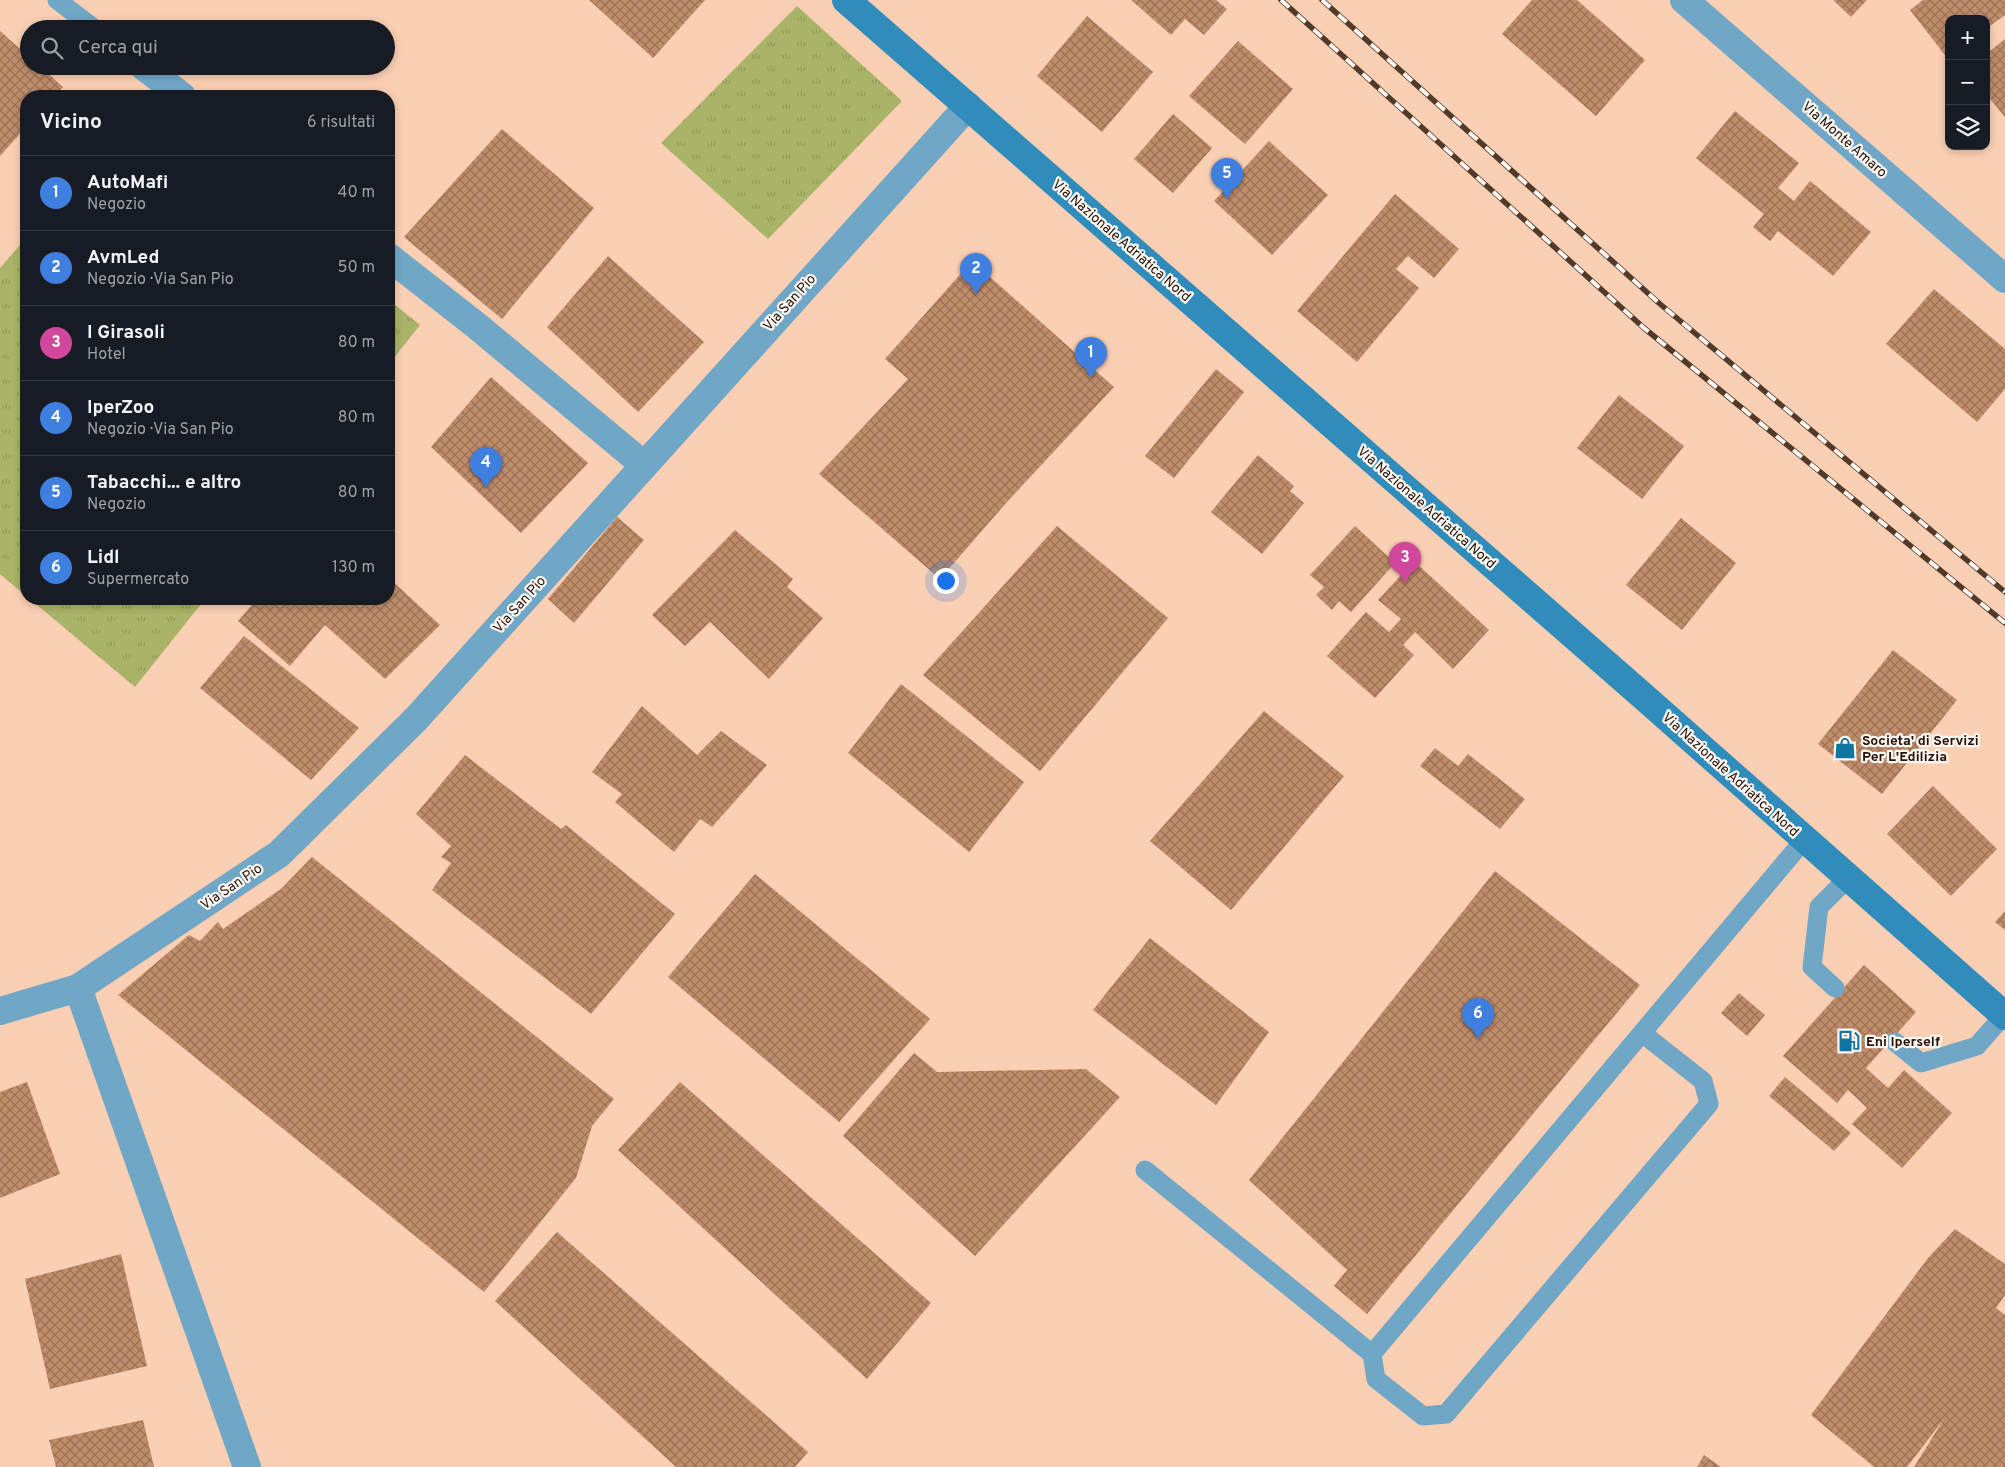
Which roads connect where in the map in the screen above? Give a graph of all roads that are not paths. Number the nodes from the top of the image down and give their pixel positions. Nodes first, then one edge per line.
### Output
1 (57, 0) edge
2 (846, 0) edge
3 (1684, 0) edge
4 (83, 20) edge
5 (155, 75) edge
6 (174, 90) edge
7 (968, 106) junction
8 (395, 263) edge
9 (2005, 279) edge
10 (644, 465) junction
11 (1804, 840) junction
12 (1848, 878) junction
13 (78, 988) junction
14 (1835, 988) dead end
15 (0, 1011) edge
16 (2005, 1015) edge
17 (1642, 1034) junction
18 (1895, 1042) dead end
19 (1145, 1170) dead end
20 (1372, 1354) junction
21 (247, 1467) edge

1 - 4 lane
2 - 7 main road, Via Nazionale Adriatica Nord
3 - 9 street, Via Monte Amaro
5 - 6 street
7 - 10 street, Via San Pio
7 - 11 main road, Via Nazionale Adriatica Nord
8 - 10 street
10 - 13 street, Via San Pio
11 - 12 main road, Via Nazionale Adriatica Nord
11 - 17 lane
12 - 14 lane
12 - 16 main road, Via Nazionale Adriatica Nord
13 - 15 street, Via San Pio
13 - 21 street
16 - 18 lane
17 - 20 lane
17 - 20 lane
19 - 20 lane

